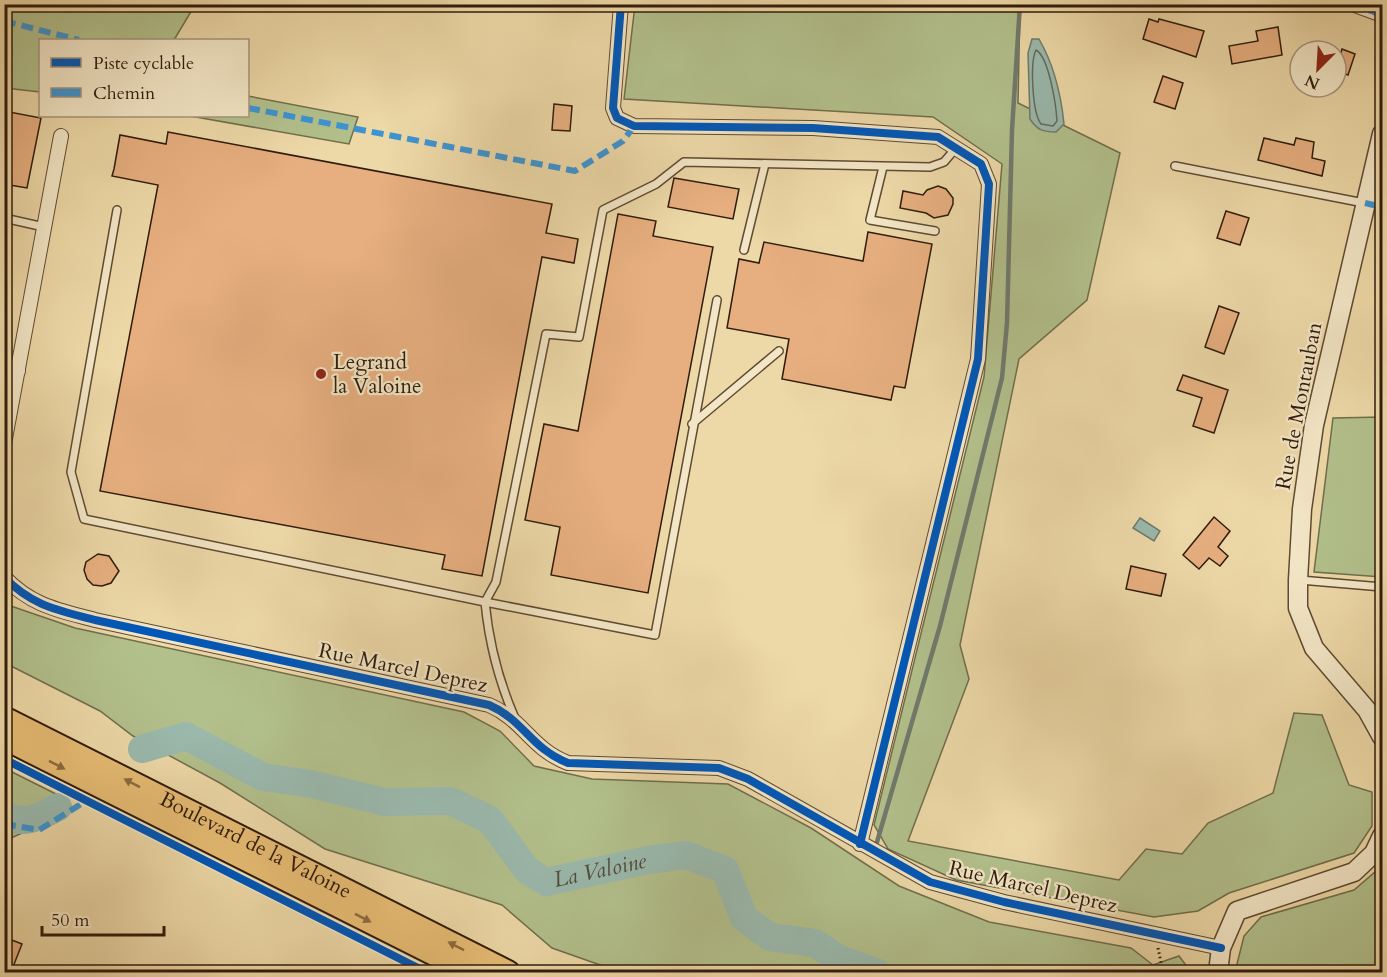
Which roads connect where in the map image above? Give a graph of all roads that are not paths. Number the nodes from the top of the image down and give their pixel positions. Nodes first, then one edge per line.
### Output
1 (621, 4) edge
2 (1352, 4) edge
3 (1383, 15) edge
4 (1383, 134) edge
5 (61, 136) dead end
6 (956, 148) junction
7 (765, 164) junction
8 (1175, 166) dead end
9 (883, 167) junction
10 (1365, 203) junction
11 (117, 210) dead end
12 (4, 218) edge
13 (44, 227) junction
14 (934, 231) dead end
15 (744, 250) dead end
16 (717, 300) dead end
17 (779, 351) dead end
18 (4, 363) edge
19 (18, 371) junction
20 (7, 417) edge
21 (692, 424) junction
22 (4, 444) edge
23 (4, 577) edge
24 (1298, 580) junction
25 (1383, 587) edge
26 (485, 602) junction
27 (4, 718) edge
28 (516, 721) junction
29 (4, 738) edge
30 (1383, 738) edge
31 (1383, 836) edge
32 (860, 844) junction
33 (1221, 948) junction
34 (470, 972) edge
35 (508, 972) edge
36 (1218, 972) edge

1 - 6 street
2 - 3 street
4 - 10 street, Rue de Montauban
5 - 13 street
6 - 9 lane
6 - 32 street
7 - 9 lane
7 - 15 lane
7 - 26 lane
8 - 10 lane
9 - 14 lane
10 - 24 street, Rue de Montauban
11 - 26 lane
12 - 13 lane
13 - 19 street
16 - 21 lane
17 - 21 lane
18 - 19 street
19 - 20 street
20 - 22 street
21 - 26 lane
23 - 28 street, Rue Marcel Deprez
24 - 25 lane
24 - 30 street, Rue de Montauban
26 - 28 lane
35 -> 27 main road, Boulevard de la Valoine
28 - 32 street, Rue Marcel Deprez
29 -> 34 main road, Boulevard de la Valoine
31 - 33 street
32 - 33 street, Rue Marcel Deprez
33 - 36 street

